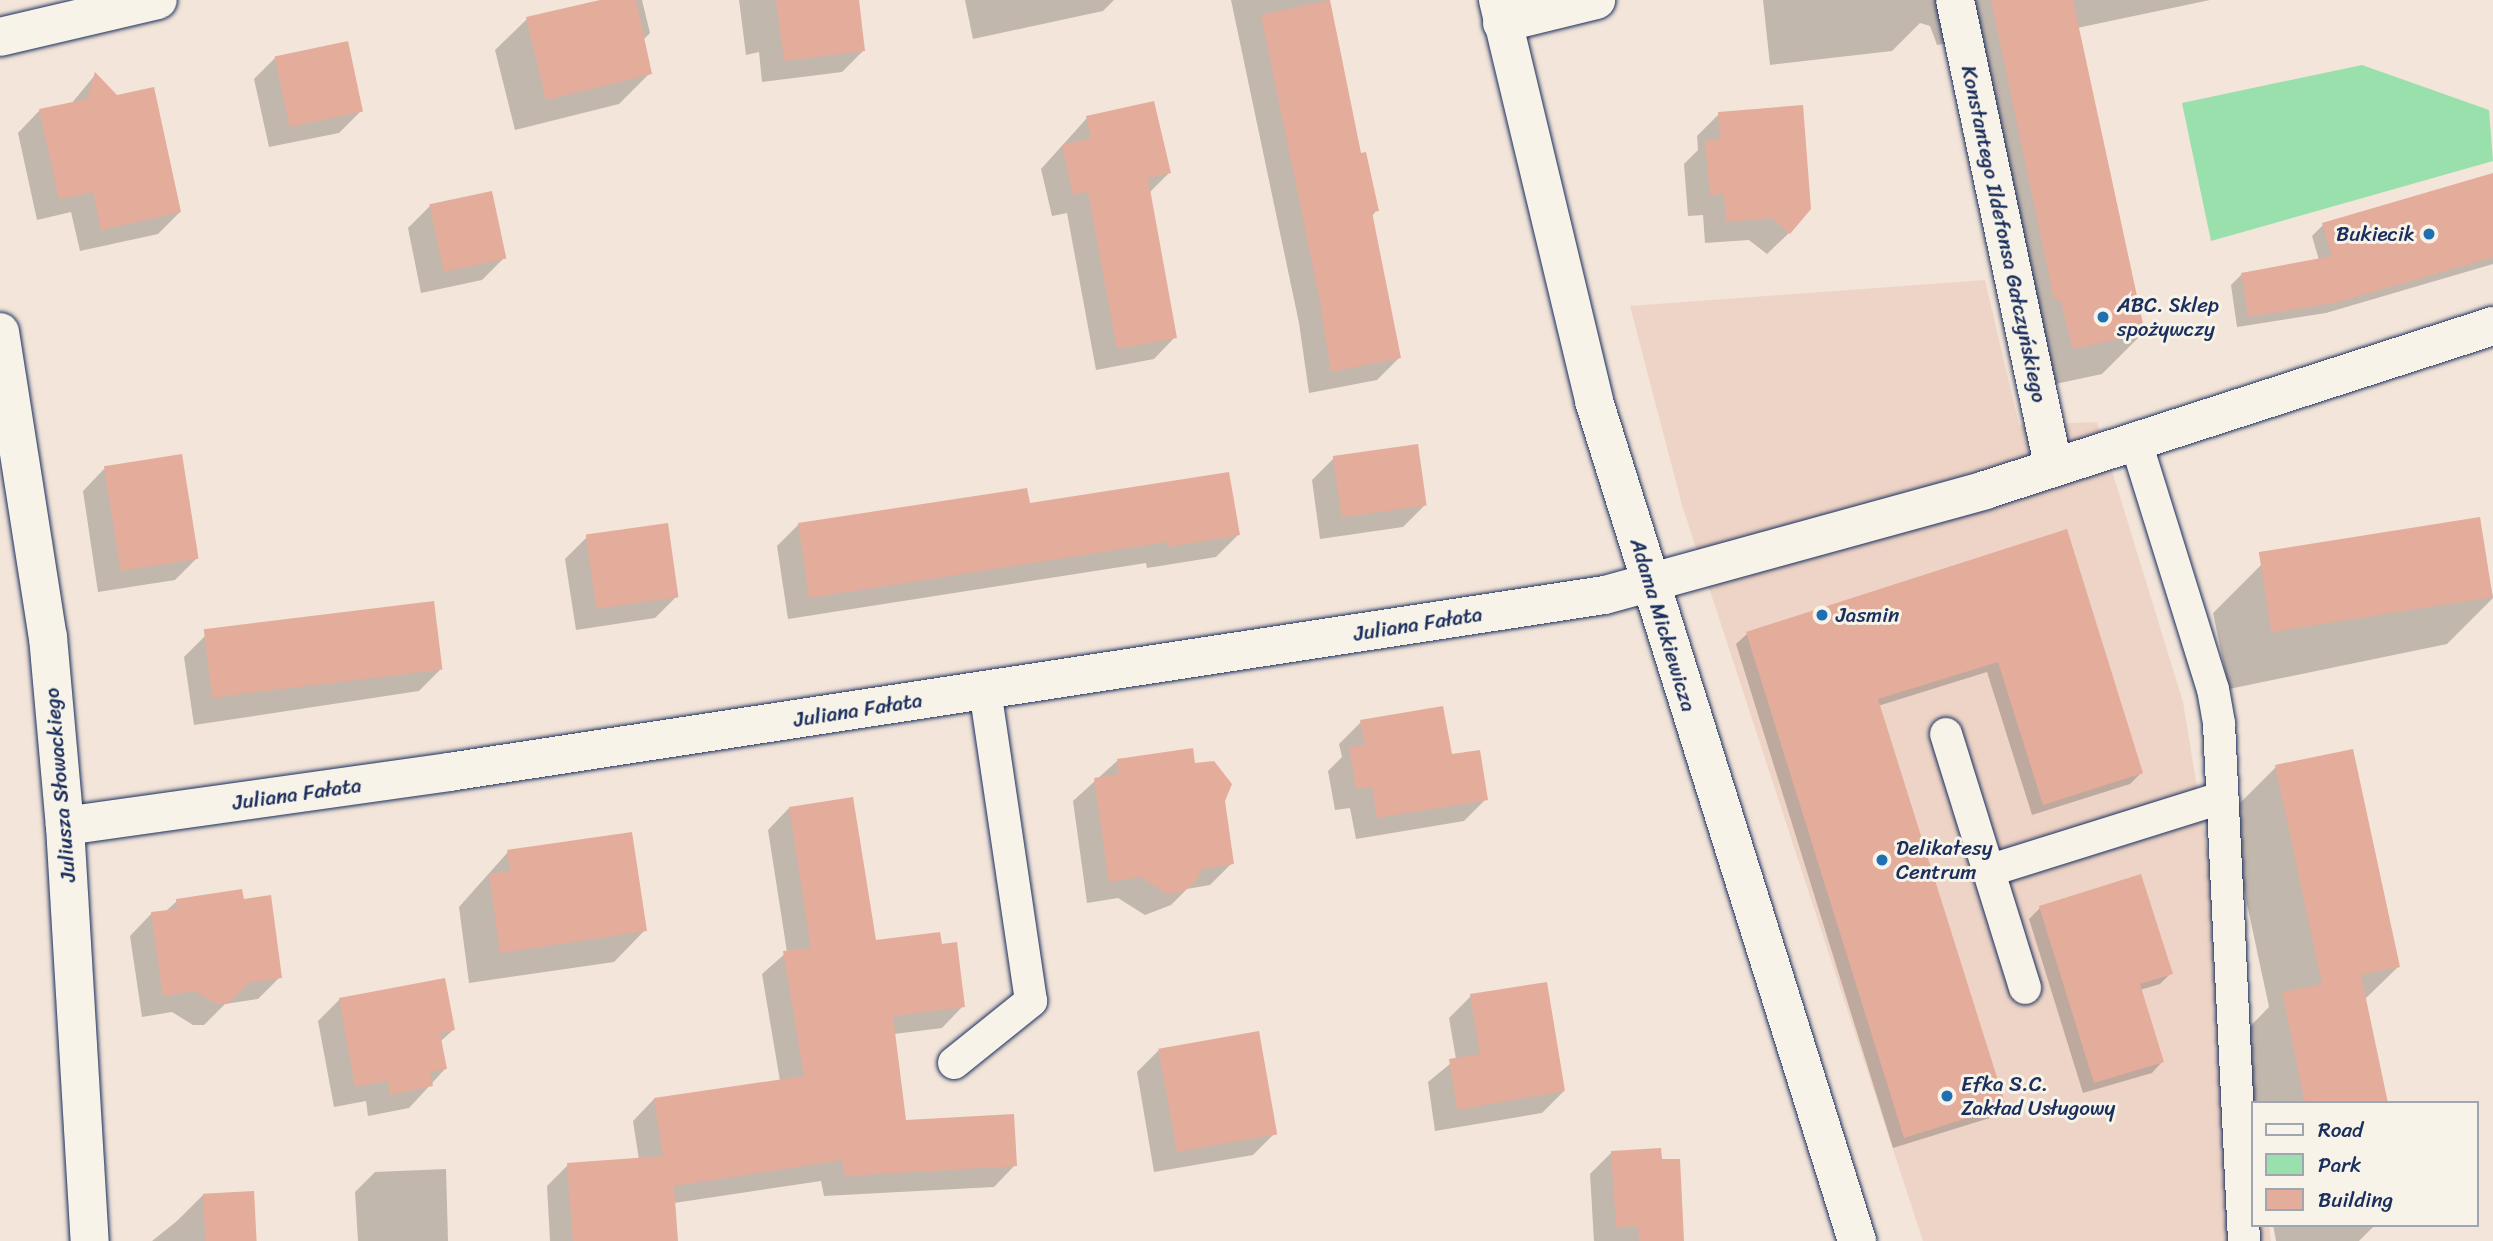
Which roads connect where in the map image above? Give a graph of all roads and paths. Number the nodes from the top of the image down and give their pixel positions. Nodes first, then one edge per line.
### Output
1 (158, 0) edge
2 (1596, 0) edge
3 (1955, 0) edge
4 (1500, 11) edge
5 (0, 37) edge
6 (2493, 326) edge
7 (0, 332) edge
8 (2136, 439) junction
9 (2053, 467) junction
10 (1649, 583) junction
11 (985, 690) junction
12 (1946, 734) dead end
13 (2221, 798) junction
14 (65, 826) junction
15 (1988, 871) junction
16 (2025, 988) dead end
17 (954, 1063) dead end
18 (90, 1241) edge
19 (1857, 1241) edge
20 (2244, 1241) edge

1 - 5 street
2 - 4 street
3 - 9 street, Konstantego Ildefonsa Gałczyńskiego
4 - 10 street, Adama Mickiewicza
6 - 8 street
7 - 14 street, Juliusza Słowackiego
8 - 9 street
8 - 13 lane
9 - 10 street
10 - 11 street, Juliana Fałata
10 - 19 street, Adama Mickiewicza
11 - 14 street, Juliana Fałata
11 - 17 lane
12 - 15 lane
13 - 15 lane
13 - 20 lane
14 - 18 street, Juliusza Słowackiego
15 - 16 lane

